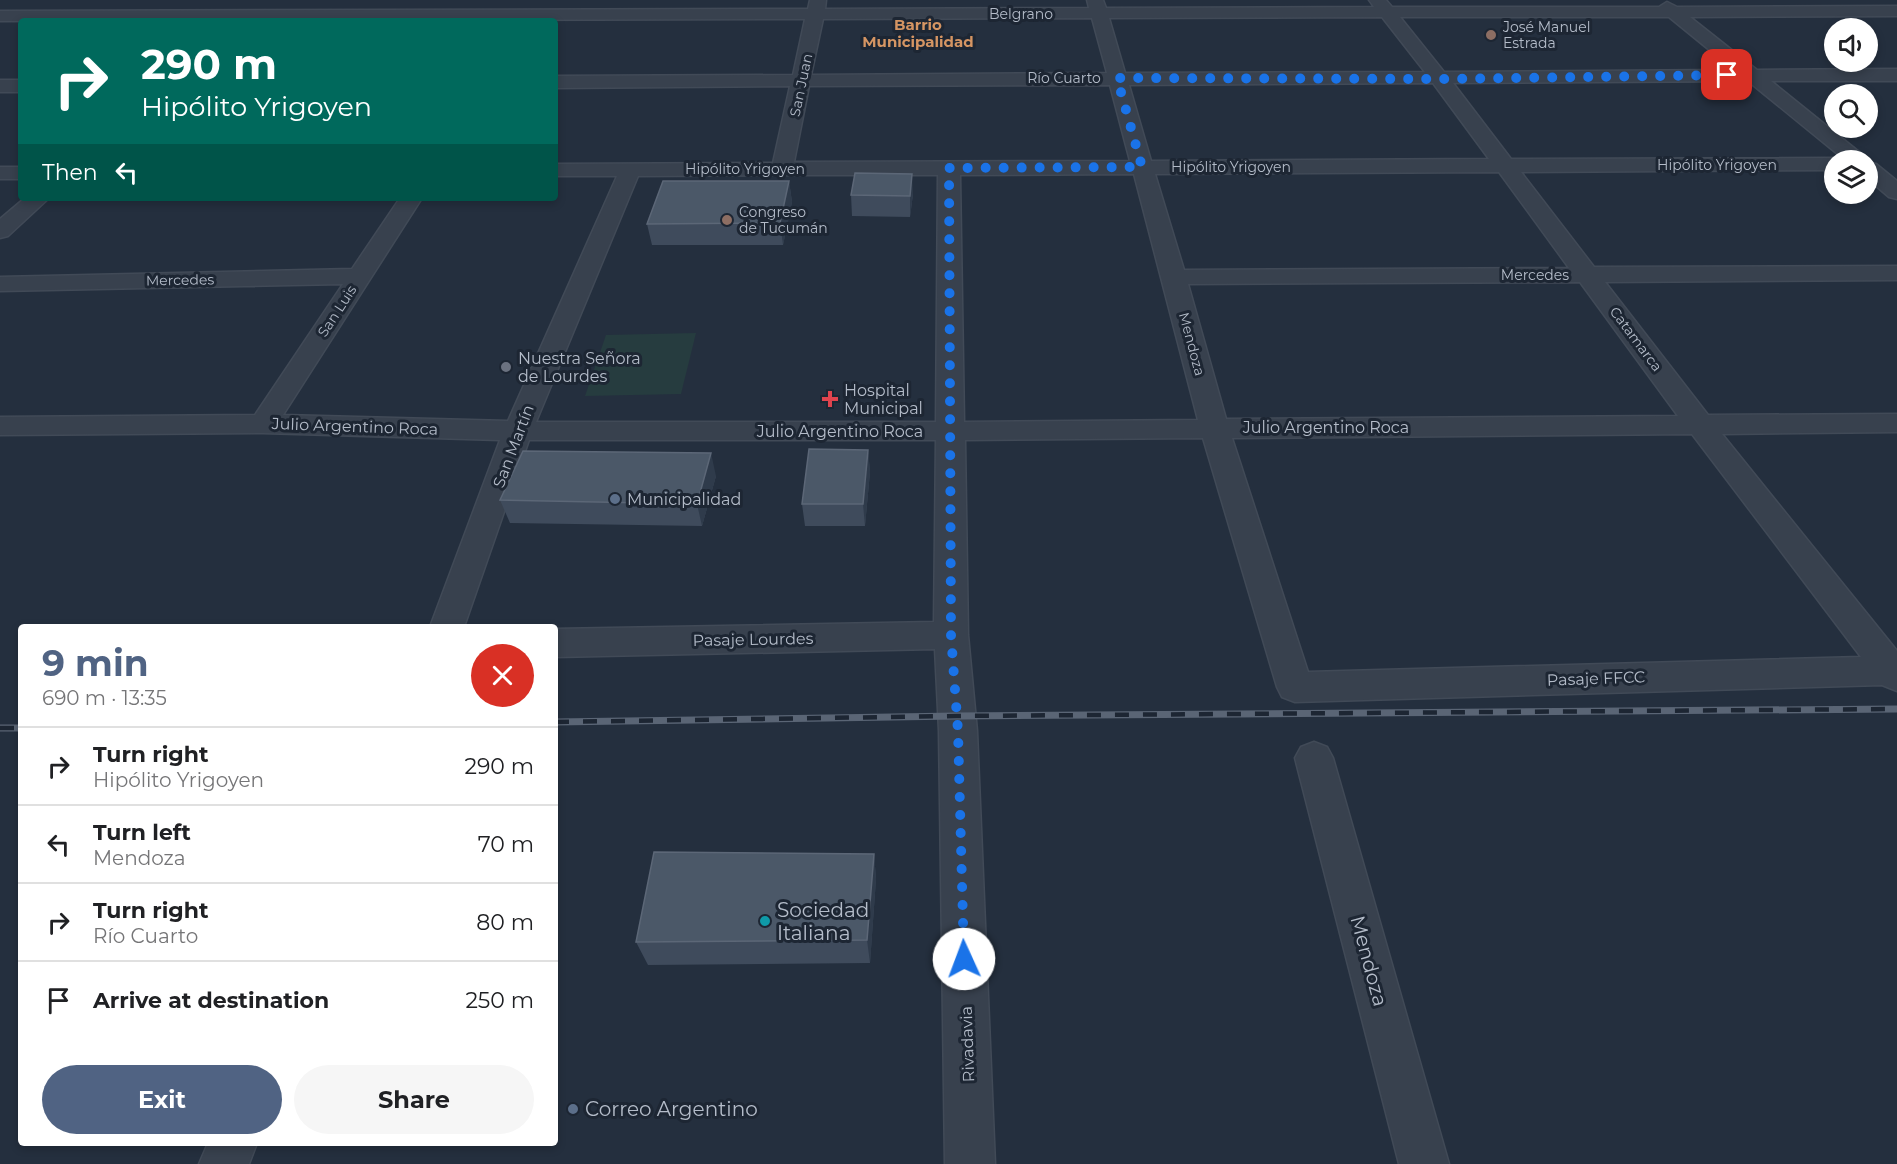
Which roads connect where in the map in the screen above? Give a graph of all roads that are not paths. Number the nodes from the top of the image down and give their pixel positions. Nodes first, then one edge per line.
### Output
1 (262, 0) edge
2 (541, 0) edge
3 (1382, 6) edge
4 (1666, 6) edge
5 (1097, 7) edge
6 (816, 8) edge
7 (1897, 11) edge
8 (0, 16) edge
9 (242, 18) edge
10 (530, 18) edge
11 (1751, 75) junction
12 (1897, 75) edge
13 (1117, 78) junction
14 (802, 79) junction
15 (1440, 79) junction
16 (558, 82) edge
17 (0, 86) edge
18 (18, 86) edge
19 (1845, 150) edge
20 (1824, 164) edge
21 (1878, 164) edge
22 (1897, 164) edge
23 (1504, 166) junction
24 (1142, 167) junction
25 (949, 168) junction
26 (782, 169) junction
27 (558, 170) edge
28 (630, 170) junction
29 (0, 173) edge
30 (18, 173) edge
31 (1878, 177) edge
32 (1897, 192) edge
33 (35, 201) edge
34 (409, 201) edge
35 (0, 231) edge
36 (1897, 273) edge
37 (1587, 275) junction
38 (360, 276) junction
39 (1174, 277) junction
40 (0, 284) edge
41 (1897, 423) edge
42 (263, 424) junction
43 (1700, 424) junction
44 (0, 426) edge
45 (1214, 428) junction
46 (518, 431) junction
47 (949, 431) junction
48 (448, 624) edge
49 (951, 635) junction
50 (558, 643) edge
51 (1895, 672) edge
52 (1294, 687) joint
53 (1314, 758) dead end
54 (232, 1146) edge
55 (224, 1164) edge
56 (970, 1164) edge
57 (1424, 1164) edge

1 - 9 street
2 - 10 street
3 - 4 street, Belgrano
3 - 5 street, Belgrano
3 - 15 street, Catamarca
4 - 7 street, Belgrano
4 - 11 street
5 - 6 street, Belgrano
5 - 13 street, Mendoza
6 - 10 street, Belgrano
6 - 14 street, San Juan
8 - 9 street, Belgrano
9 - 10 street, Belgrano
11 - 12 street, Río Cuarto
11 - 15 street, Río Cuarto
11 - 19 street
13 - 14 street, Río Cuarto
13 - 15 street, Río Cuarto
13 - 24 street, Mendoza
14 - 16 street, Río Cuarto
14 - 26 street, San Juan
15 - 23 street, Catamarca
17 - 18 street
20 - 23 street, Hipólito Yrigoyen
21 - 22 street
23 - 24 street, Hipólito Yrigoyen
23 - 37 street, Catamarca
24 - 25 street, Hipólito Yrigoyen
24 - 39 street, Mendoza
25 - 26 street, Hipólito Yrigoyen
25 - 47 street, Rivadavia
26 - 28 street, Hipólito Yrigoyen
27 - 28 street, Hipólito Yrigoyen
28 - 46 street, San Martín
29 - 30 street
31 - 32 street
33 - 35 street
34 - 38 street, San Luis
36 - 37 street, Mercedes
37 - 39 street, Mercedes
37 - 43 street, Catamarca
38 - 40 street, Mercedes
38 - 42 street, San Luis
39 - 45 street, Mendoza
41 - 43 street, Julio Argentino Roca
42 - 44 street, Julio Argentino Roca
42 - 46 street, Julio Argentino Roca
43 - 45 street, Julio Argentino Roca
43 - 51 street, Catamarca
45 - 47 street, Julio Argentino Roca
45 - 52 street, Mendoza
46 - 47 street, Julio Argentino Roca
46 - 48 street, San Martín
47 - 49 street, Rivadavia
49 - 50 street, Pasaje Lourdes
49 - 56 street, Rivadavia
51 - 52 street, Pasaje FFCC
53 - 57 street, Mendoza
54 - 55 street

